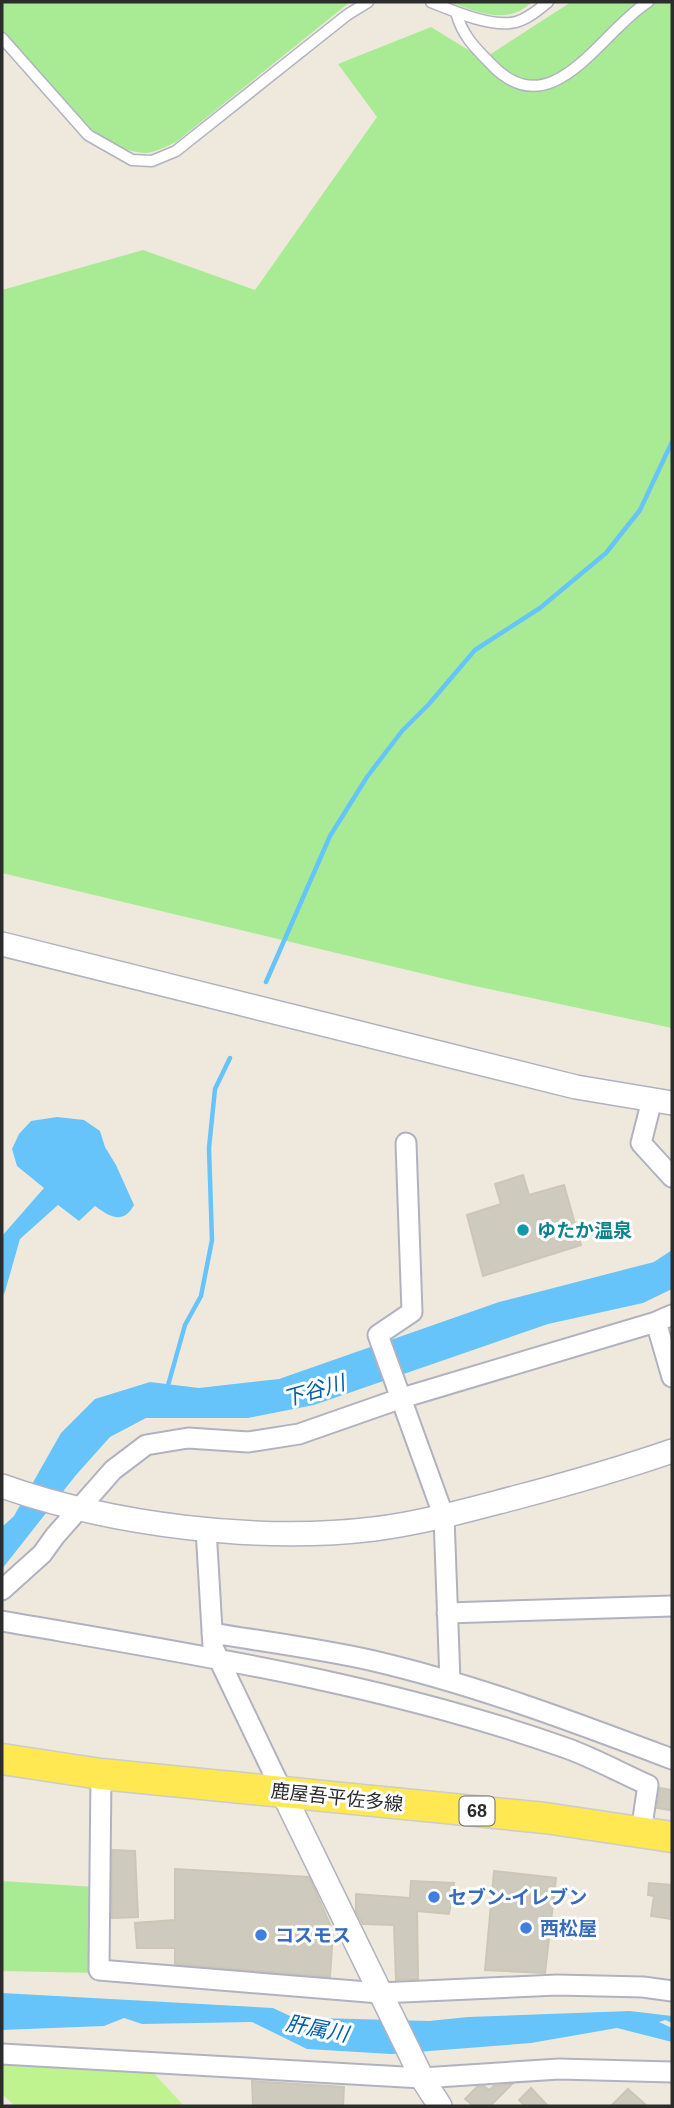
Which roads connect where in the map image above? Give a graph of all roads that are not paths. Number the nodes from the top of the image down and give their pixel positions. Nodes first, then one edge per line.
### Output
1 (368, 2) edge
2 (431, 2) edge
3 (548, 2) edge
4 (649, 2) edge
5 (456, 12) junction
6 (2, 38) edge
7 (2, 944) edge
8 (662, 1102) edge
9 (406, 1143) dead end
10 (672, 1177) edge
11 (664, 1318) edge
12 (672, 1377) edge
13 (402, 1398) junction
14 (672, 1451) edge
15 (4, 1490) edge
16 (82, 1508) junction
17 (444, 1517) junction
18 (206, 1528) junction
19 (2, 1590) edge
20 (672, 1606) edge
21 (447, 1613) junction
22 (2, 1621) edge
23 (212, 1633) junction
24 (218, 1658) junction
25 (450, 1681) junction
26 (2, 1759) edge
27 (672, 1759) edge
28 (101, 1774) junction
29 (282, 1791) junction
30 (640, 1832) junction
31 (672, 1837) edge
32 (672, 1991) edge
33 (380, 1993) junction
34 (2, 2054) edge
35 (419, 2071) junction
36 (672, 2072) edge
37 (440, 2106) edge

1 - 6 lane
2 - 5 lane
3 - 5 lane
4 - 5 lane
7 - 8 street
8 - 10 street
9 - 13 street
11 - 12 street
11 - 13 street
13 - 16 street
13 - 17 street
14 - 17 street
15 - 16 street
16 - 18 street
16 - 19 street
17 - 18 street
17 - 21 street
18 - 23 street
20 - 21 street
21 - 25 street
22 - 24 street
23 - 24 street
23 - 25 street
24 - 29 street
24 - 30 street
25 - 27 street
26 - 28 main road, 鹿屋吾平佐多線 / 68
28 - 29 main road, 鹿屋吾平佐多線 / 68
28 - 33 street
29 - 30 main road, 鹿屋吾平佐多線 / 68
29 - 33 street
30 - 31 main road, 鹿屋吾平佐多線 / 68
32 - 33 street
33 - 35 street
34 - 35 street
35 - 36 street
35 - 37 street

